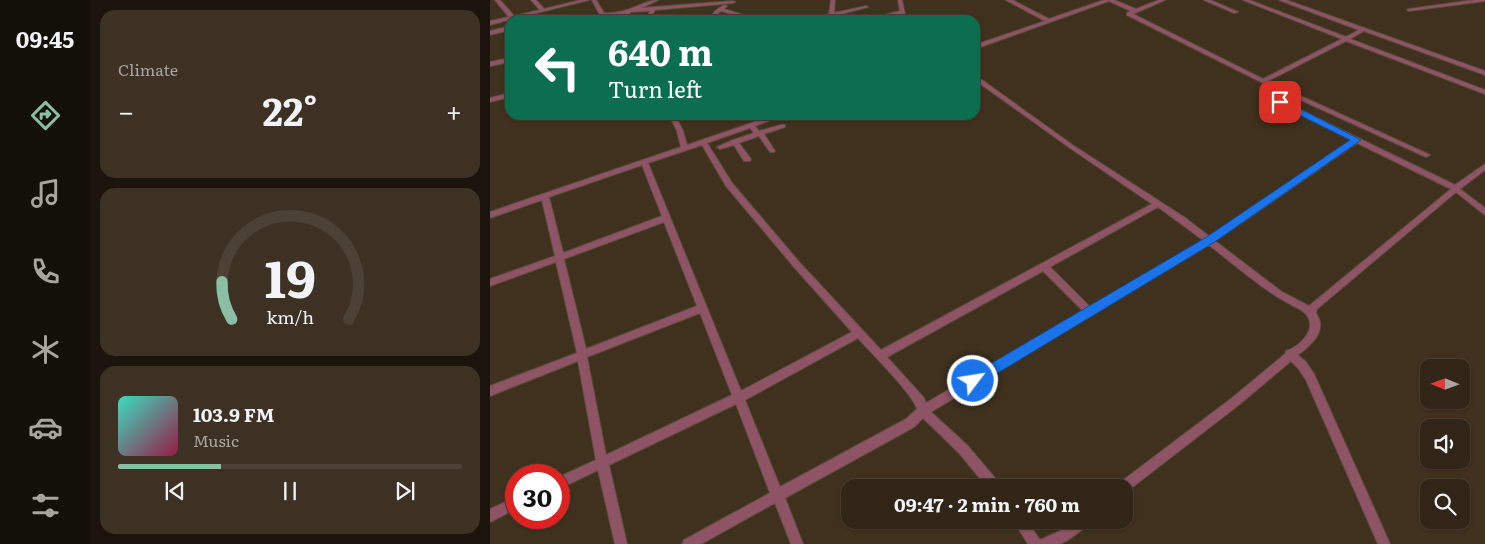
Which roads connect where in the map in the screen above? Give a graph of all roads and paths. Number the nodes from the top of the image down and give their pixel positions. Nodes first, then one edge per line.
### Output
1 (532, 0) edge
2 (587, 0) edge
3 (594, 0) edge
4 (656, 0) edge
5 (695, 0) edge
6 (833, 0) edge
7 (865, 0) edge
8 (900, 0) edge
9 (1008, 0) edge
10 (1109, 0) edge
11 (1163, 0) edge
12 (1206, 0) edge
13 (1245, 0) edge
14 (1281, 0) edge
15 (1463, 0) edge
16 (1485, 0) edge
17 (498, 1) edge
18 (735, 1) edge
19 (566, 2) edge
20 (1472, 2) junction
21 (490, 5) edge
22 (1485, 6) edge
23 (678, 7) junction
24 (866, 8) junction
25 (542, 9) junction
26 (653, 9) junction
27 (719, 9) junction
28 (1135, 10) junction
29 (1409, 10) dead end
30 (628, 11) junction
31 (902, 12) junction
32 (1236, 12) dead end
33 (511, 15) edge
34 (526, 15) edge
35 (628, 15) edge
36 (650, 15) edge
37 (714, 15) edge
38 (740, 15) edge
39 (832, 15) edge
40 (840, 15) edge
41 (868, 15) edge
42 (890, 15) edge
43 (904, 15) edge
44 (505, 21) edge
45 (1049, 21) junction
46 (490, 23) edge
47 (505, 29) edge
48 (1363, 30) junction
49 (490, 33) edge
50 (1346, 39) junction
51 (980, 44) edge
52 (505, 61) edge
53 (490, 64) edge
54 (1485, 73) edge
55 (980, 81) edge
56 (1263, 81) junction
57 (1485, 92) edge
58 (505, 96) edge
59 (490, 100) edge
60 (1280, 102) dead end
61 (674, 120) edge
62 (766, 120) edge
63 (751, 125) junction
64 (783, 126) dead end
65 (759, 133) junction
66 (1357, 140) junction
67 (703, 141) junction
68 (736, 141) junction
69 (720, 147) dead end
70 (684, 148) junction
71 (772, 151) dead end
72 (1426, 155) dead end
73 (747, 159) dead end
74 (644, 162) junction
75 (1485, 166) edge
76 (1455, 188) junction
77 (545, 195) junction
78 (1158, 204) junction
79 (1485, 212) edge
80 (490, 215) edge
81 (666, 218) junction
82 (1209, 240) junction
83 (560, 258) junction
84 (1044, 266) junction
85 (490, 284) edge
86 (702, 308) junction
87 (1089, 312) junction
88 (1311, 312) junction
89 (859, 334) junction
90 (1290, 354) junction
91 (582, 355) junction
92 (880, 356) junction
93 (490, 391) edge
94 (738, 396) junction
95 (923, 411) junction
96 (602, 462) junction
97 (570, 478) edge
98 (988, 479) edge
99 (1133, 480) edge
100 (776, 494) junction
101 (505, 508) edge
102 (490, 516) edge
103 (1025, 529) edge
104 (1074, 529) edge
105 (621, 544) edge
106 (688, 544) edge
107 (797, 544) edge
108 (1035, 544) edge
109 (1044, 544) edge
110 (1384, 544) edge

1 - 25 street
2 - 19 street
3 - 30 street
4 - 30 street
5 - 23 street
6 - 39 street
7 - 24 street
8 - 31 street
9 - 45 street
10 - 28 street
10 - 45 street
11 - 28 street
12 - 32 street
13 - 50 street
14 - 48 street
15 - 20 street
16 - 20 street
17 - 21 street
17 - 33 street
18 - 23 street
18 - 27 street
19 - 25 street
20 - 22 street
20 - 29 street
23 - 26 street
24 - 40 street
24 - 41 street
25 - 34 street
26 - 30 street
26 - 36 street
27 - 37 street
27 - 38 street
28 - 56 street
30 - 35 street
31 - 42 street
31 - 43 street
44 - 46 street
45 - 51 street
47 - 49 street
48 - 50 street
48 - 54 street
50 - 56 street
50 - 57 street
52 - 53 street
55 - 78 street
56 - 72 street
58 - 59 street
60 - 66 street
61 - 70 street
62 - 63 street
63 - 65 street
63 - 67 street
64 - 65 street
65 - 68 street
65 - 71 street
66 - 76 street
66 - 82 street
67 - 70 street
67 - 89 street
68 - 69 street
68 - 73 street
70 - 74 street
74 - 77 street
74 - 81 street
75 - 76 street
76 - 79 street
76 - 88 street
77 - 80 street
77 - 83 street
78 - 82 street
78 - 84 street
81 - 83 street
81 - 86 street
82 - 87 street
82 - 88 street
83 - 85 street
83 - 91 street
84 - 87 street
84 - 92 street
86 - 91 street
86 - 94 street
87 - 95 street
88 - 90 street
89 - 92 street
89 - 94 street
90 - 99 street
90 - 110 street
91 - 93 street
91 - 96 street
92 - 95 street
94 - 96 street
94 - 100 street
95 - 98 street
95 - 100 street
96 - 97 street
96 - 105 street
100 - 106 street
100 - 107 street
101 - 102 street
103 - 108 street
104 - 109 street

